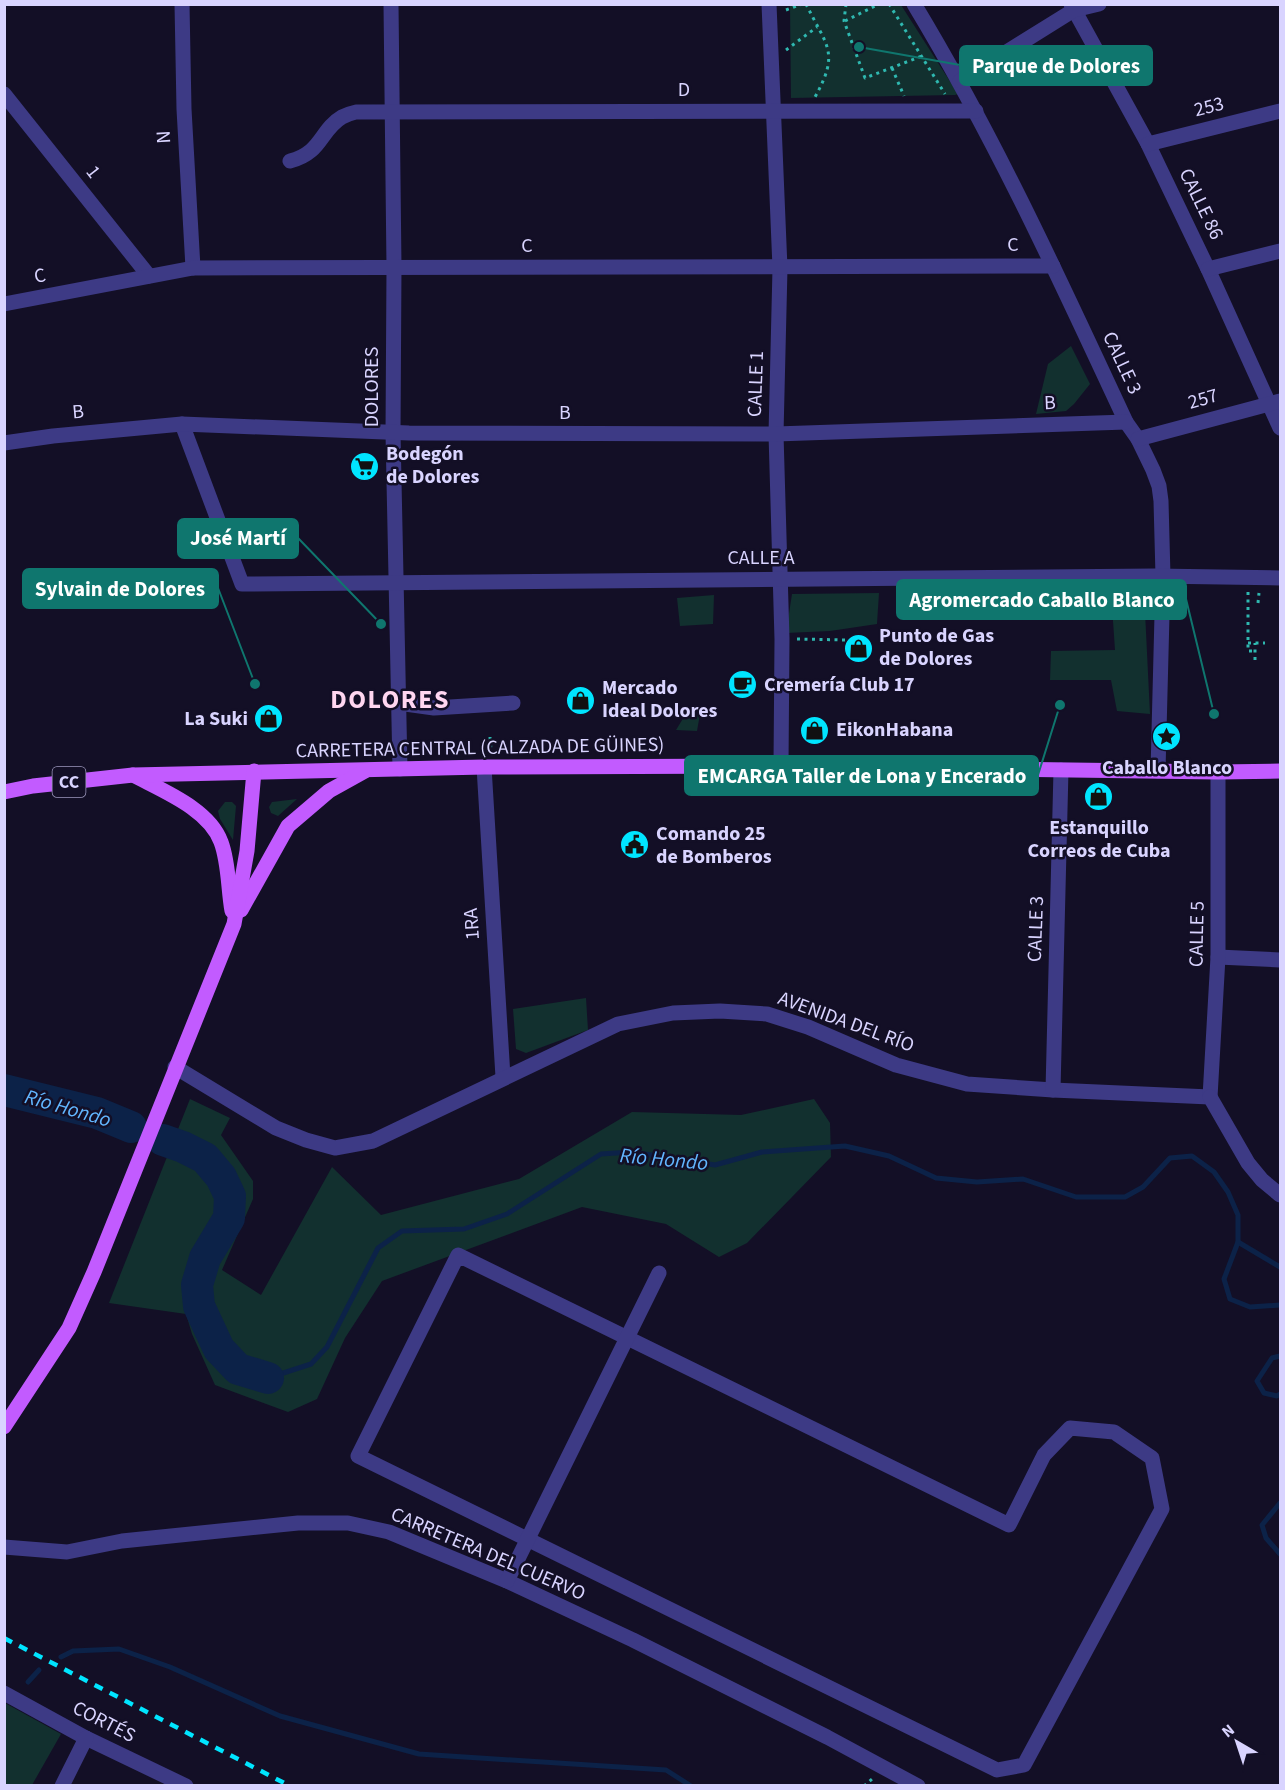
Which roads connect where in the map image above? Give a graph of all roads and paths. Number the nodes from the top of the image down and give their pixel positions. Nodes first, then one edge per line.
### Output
1 (182, 4) edge
2 (391, 4) edge
3 (770, 4) edge
4 (806, 4) edge
5 (846, 4) edge
6 (879, 4) edge
7 (890, 4) edge
8 (914, 4) edge
9 (1100, 4) edge
10 (1072, 7) edge
11 (844, 21) junction
12 (818, 27) junction
13 (922, 56) junction
14 (772, 59) junction
15 (892, 68) junction
16 (960, 81) junction
17 (4, 94) edge
18 (391, 111) junction
19 (775, 111) junction
20 (807, 111) junction
21 (910, 111) junction
22 (955, 111) junction
23 (976, 111) junction
24 (1281, 111) edge
25 (1148, 144) junction
26 (290, 161) dead end
27 (1281, 251) edge
28 (1053, 266) junction
29 (394, 267) junction
30 (193, 268) junction
31 (780, 268) junction
32 (1208, 269) junction
33 (149, 276) junction
34 (4, 304) edge
35 (1275, 401) edge
36 (1126, 422) junction
37 (182, 424) junction
38 (1281, 428) edge
39 (393, 433) junction
40 (776, 434) junction
41 (1138, 439) junction
42 (4, 443) edge
43 (1163, 576) junction
44 (1248, 578) junction
45 (1281, 578) edge
46 (781, 579) junction
47 (397, 582) junction
48 (782, 639) junction
49 (846, 640) dead end
50 (1248, 643) junction
51 (1255, 643) junction
52 (1265, 643) dead end
53 (1255, 651) junction
54 (1254, 660) dead end
55 (513, 703) dead end
56 (398, 704) junction
57 (781, 766) junction
58 (484, 767) junction
59 (400, 769) junction
60 (368, 770) junction
61 (1061, 770) junction
62 (254, 771) junction
63 (1158, 771) junction
64 (1281, 771) edge
65 (1218, 772) junction
66 (133, 776) junction
67 (4, 792) edge
68 (234, 924) junction
69 (1218, 957) junction
70 (1281, 960) edge
71 (175, 1067) junction
72 (503, 1077) junction
73 (1053, 1090) junction
74 (1210, 1097) junction
75 (1281, 1195) edge
76 (658, 1273) dead end
77 (627, 1337) junction
78 (4, 1427) edge
79 (528, 1539) junction
80 (4, 1547) edge
81 (507, 1581) junction
82 (4, 1693) edge
83 (86, 1738) junction
84 (62, 1785) edge
85 (186, 1785) edge
86 (918, 1785) edge

1 - 30 street, N
2 - 18 street, DOLORES
3 - 14 street, CALLE 1
4 - 12 path
5 - 11 path
6 - 11 path
7 - 13 path
8 - 16 street, CALLE 3
9 - 10 street
10 - 16 street
10 - 25 street, CALLE 86
11 - 15 path
12 - 14 path
12 - 20 path
13 - 15 path
13 - 22 path
14 - 19 street, CALLE 1
15 - 21 path
16 - 23 street, CALLE 3
17 - 33 street, 1
18 - 19 street, D
18 - 26 street, D
18 - 29 street, DOLORES
19 - 20 street, D
19 - 31 street, CALLE 1
20 - 21 street, D
21 - 22 street, D
22 - 23 street, D
23 - 28 street, CALLE 3
24 - 25 street, 253
25 - 32 street, CALLE 86
27 - 32 street
28 - 31 street, C
28 - 36 street, CALLE 3
29 - 30 street, C
29 - 31 street, C
29 - 39 street, DOLORES
30 - 33 street, C
31 - 40 street, CALLE 1
32 - 35 street, CALLE 86
33 - 34 street, C
35 - 38 street, CALLE 86
35 - 41 street, 257
36 - 40 street, B
36 - 41 street, CALLE 3
37 - 39 street, B
37 - 42 street, B
37 - 47 street, CALLE A
39 - 40 street, B
39 - 47 street, DOLORES
40 - 46 street, CALLE 1
41 - 43 street, CALLE 3
43 - 44 street, CALLE A
43 - 46 street, CALLE A
43 - 63 street, CALLE 3
44 - 45 street, CALLE A
44 - 50 path
46 - 47 street, CALLE A
46 - 48 street, CALLE 1
47 - 56 street, DOLORES
48 - 49 path
48 - 57 street, CALLE 1
50 - 51 path
50 - 53 path
51 - 52 path
51 - 53 path
53 - 54 path
55 - 56 street
56 - 59 street, DOLORES
57 - 58 main road, CARRETERA CENTRAL (CALZADA DE GÜINES) / CC
57 - 61 main road, CARRETERA CENTRAL (CALZADA DE GÜINES) / CC
58 - 59 main road, CARRETERA CENTRAL (CALZADA DE GÜINES) / CC
58 - 72 street, 1RA
59 - 60 main road, CARRETERA CENTRAL (CALZADA DE GÜINES) / CC
60 - 62 main road, CARRETERA CENTRAL (CALZADA DE GÜINES) / CC
60 - 68 main road
61 - 63 main road, CARRETERA CENTRAL (CALZADA DE GÜINES) / CC
61 - 73 street, CALLE 3
62 - 66 main road, CARRETERA CENTRAL (CALZADA DE GÜINES) / CC
62 - 68 main road
63 - 65 main road, CARRETERA CENTRAL (CALZADA DE GÜINES) / CC
64 - 65 main road, CARRETERA CENTRAL (CALZADA DE GÜINES) / CC
65 - 69 street, CALLE 5
66 - 67 main road, CARRETERA CENTRAL (CALZADA DE GÜINES) / CC
66 - 68 main road
68 - 71 main road
69 - 70 street
69 - 74 street, CALLE 5
71 - 72 street, AVENIDA DEL RÍO
71 - 78 main road
72 - 73 street, AVENIDA DEL RÍO
73 - 74 street, AVENIDA DEL RÍO
74 - 75 street
76 - 77 street
77 - 79 street
77 - 79 street
77 - 79 street
79 - 81 street
80 - 81 street, CARRETERA DEL CUERVO
81 - 86 street, CARRETERA DEL CUERVO
82 - 83 street, CORTÉS
83 - 84 street
83 - 85 street, CORTÉS

